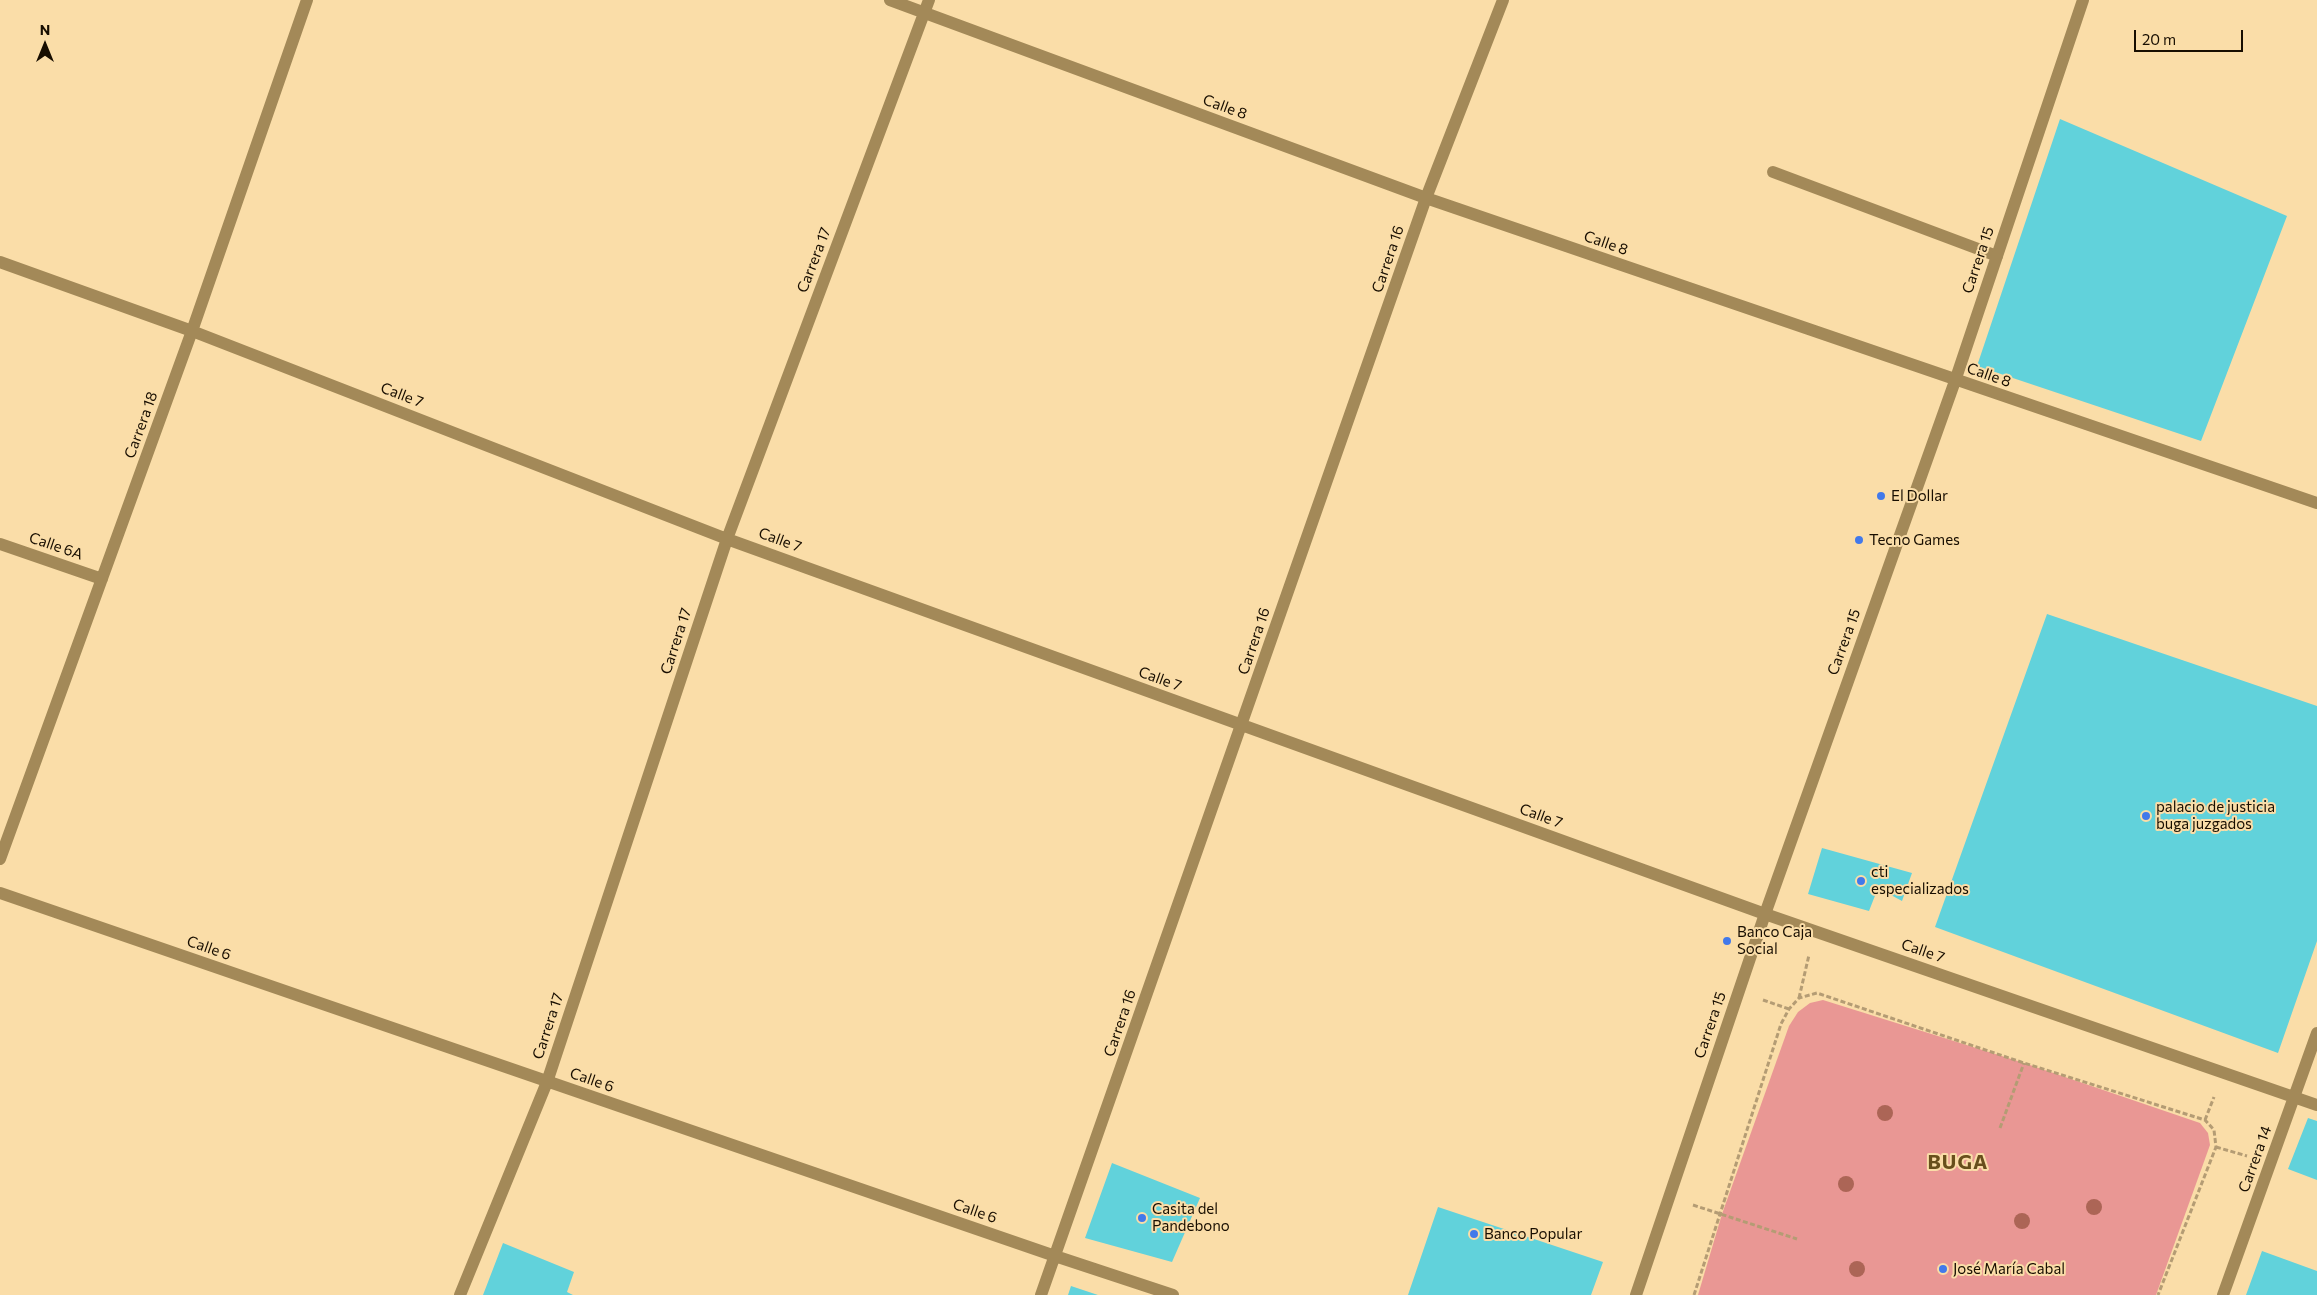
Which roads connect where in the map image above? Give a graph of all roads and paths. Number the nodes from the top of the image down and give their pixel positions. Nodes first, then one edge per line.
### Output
1 (307, 0) edge
2 (890, 0) edge
3 (929, 0) edge
4 (1503, 0) edge
5 (2083, 0) edge
6 (924, 13) junction
7 (1773, 172) dead end
8 (1426, 198) junction
9 (1997, 256) junction
10 (0, 262) edge
11 (192, 331) junction
12 (1954, 380) junction
13 (2317, 503) edge
14 (727, 539) junction
15 (0, 544) edge
16 (102, 579) junction
17 (1241, 726) junction
18 (0, 860) edge
19 (0, 894) edge
20 (1765, 914) junction
21 (1814, 930) junction
22 (1799, 998) junction
23 (2317, 1033) edge
24 (2024, 1063) junction
25 (547, 1082) junction
26 (2294, 1098) junction
27 (2317, 1105) edge
28 (2000, 1128) dead end
29 (2216, 1147) junction
30 (2270, 1164) junction
31 (1722, 1214) junction
32 (1797, 1239) dead end
33 (1055, 1256) junction
34 (460, 1295) edge
35 (1041, 1295) edge
36 (1173, 1295) edge
37 (1636, 1295) edge
38 (1694, 1295) edge
39 (2158, 1295) edge
40 (2223, 1295) edge

1 - 11 street, Carrera 18
2 - 6 street, Calle 8
3 - 6 street, Carrera 17
4 - 8 street, Carrera 16
5 - 9 street, Carrera 15
6 - 8 street, Calle 8
6 - 14 street, Carrera 17
7 - 9 street
8 - 12 street, Calle 8
8 - 17 street, Carrera 16
9 - 12 street, Carrera 15
10 - 11 street, Calle 7
11 - 14 street, Calle 7
11 - 16 street, Carrera 18
12 - 13 street, Calle 8
12 - 20 street, Carrera 15
14 - 17 street, Calle 7
14 - 25 street, Carrera 17
15 - 16 street, Calle 6A
16 - 18 street, Carrera 18
17 - 20 street, Calle 7
17 - 33 street, Carrera 16
19 - 25 street, Calle 6
20 - 21 street, Calle 7
20 - 37 street, Carrera 15
21 - 22 path
21 - 26 street, Calle 7
22 - 24 path
22 - 31 path
23 - 26 street, Carrera 14
24 - 28 path
24 - 29 path
25 - 33 street, Calle 6
25 - 34 street, Carrera 17
26 - 27 street, Calle 7
26 - 30 street, Carrera 14
29 - 30 path
29 - 39 path
30 - 40 street, Carrera 14
31 - 32 path
31 - 38 path
33 - 35 street, Carrera 16
33 - 36 street, Calle 6

